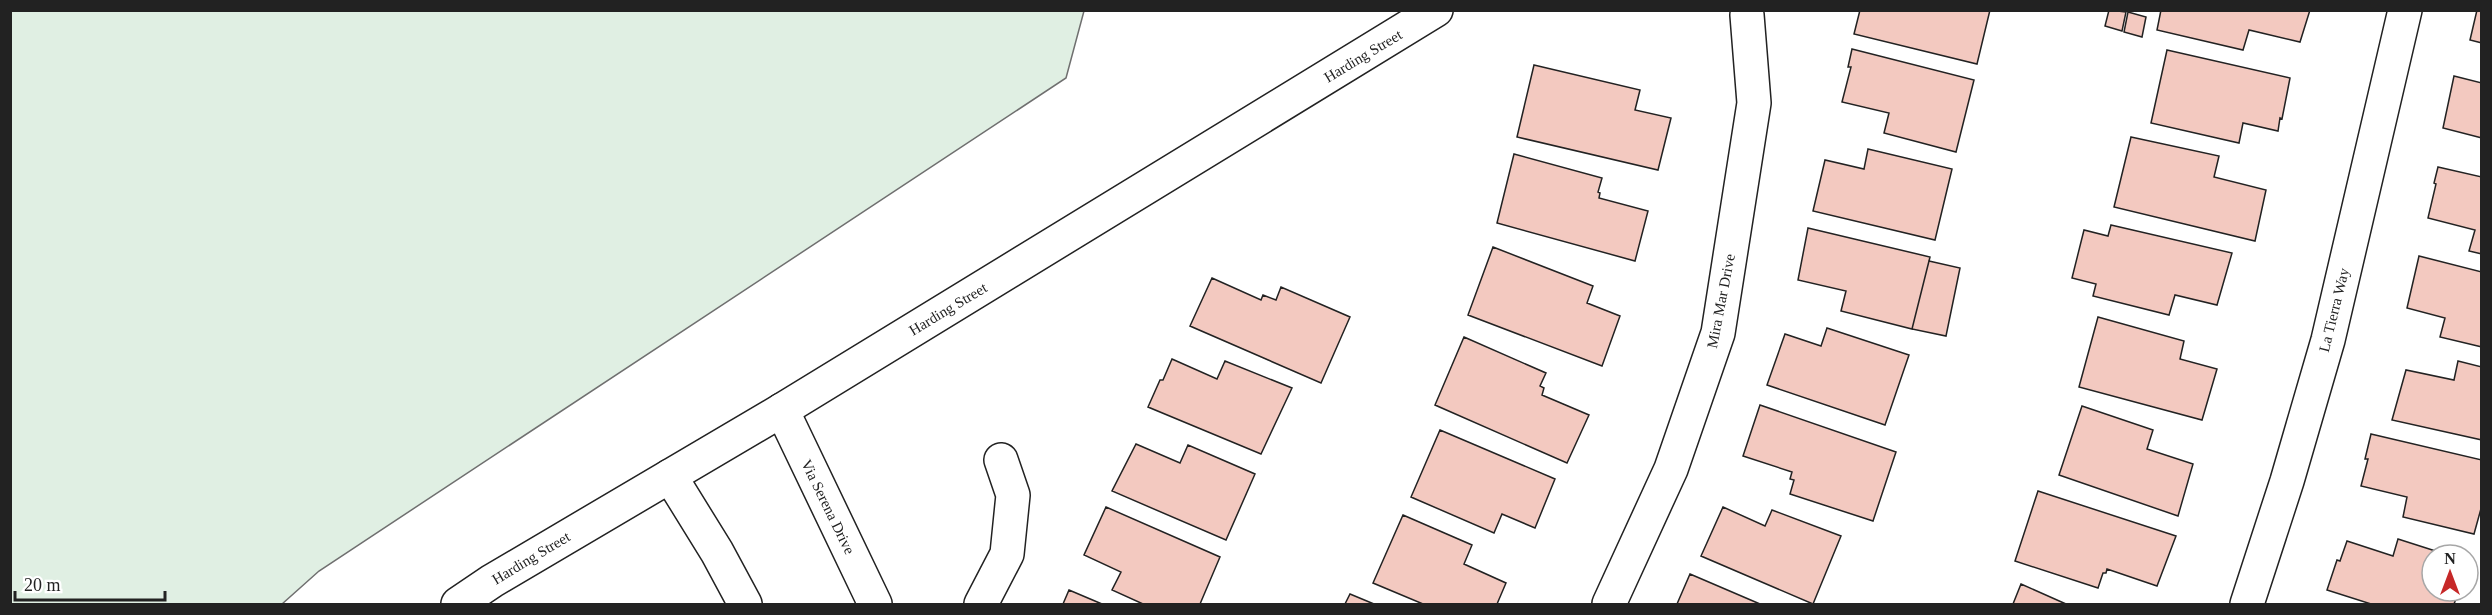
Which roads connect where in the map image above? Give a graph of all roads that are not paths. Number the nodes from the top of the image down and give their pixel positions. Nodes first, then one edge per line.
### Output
1 (1437, 10) edge
2 (2405, 10) edge
3 (1747, 15) dead end
4 (782, 410) junction
5 (1001, 460) dead end
6 (670, 476) junction
7 (458, 604) edge
8 (745, 604) edge
9 (875, 604) edge
10 (981, 604) edge
11 (1609, 604) edge
12 (2247, 604) edge

1 - 4 street, Harding Street
2 - 12 street, La Tierra Way
3 - 11 street, Mira Mar Drive
4 - 6 street, Harding Street
4 - 9 street, Via Serena Drive
5 - 10 street
6 - 7 street, Harding Street
6 - 8 street

